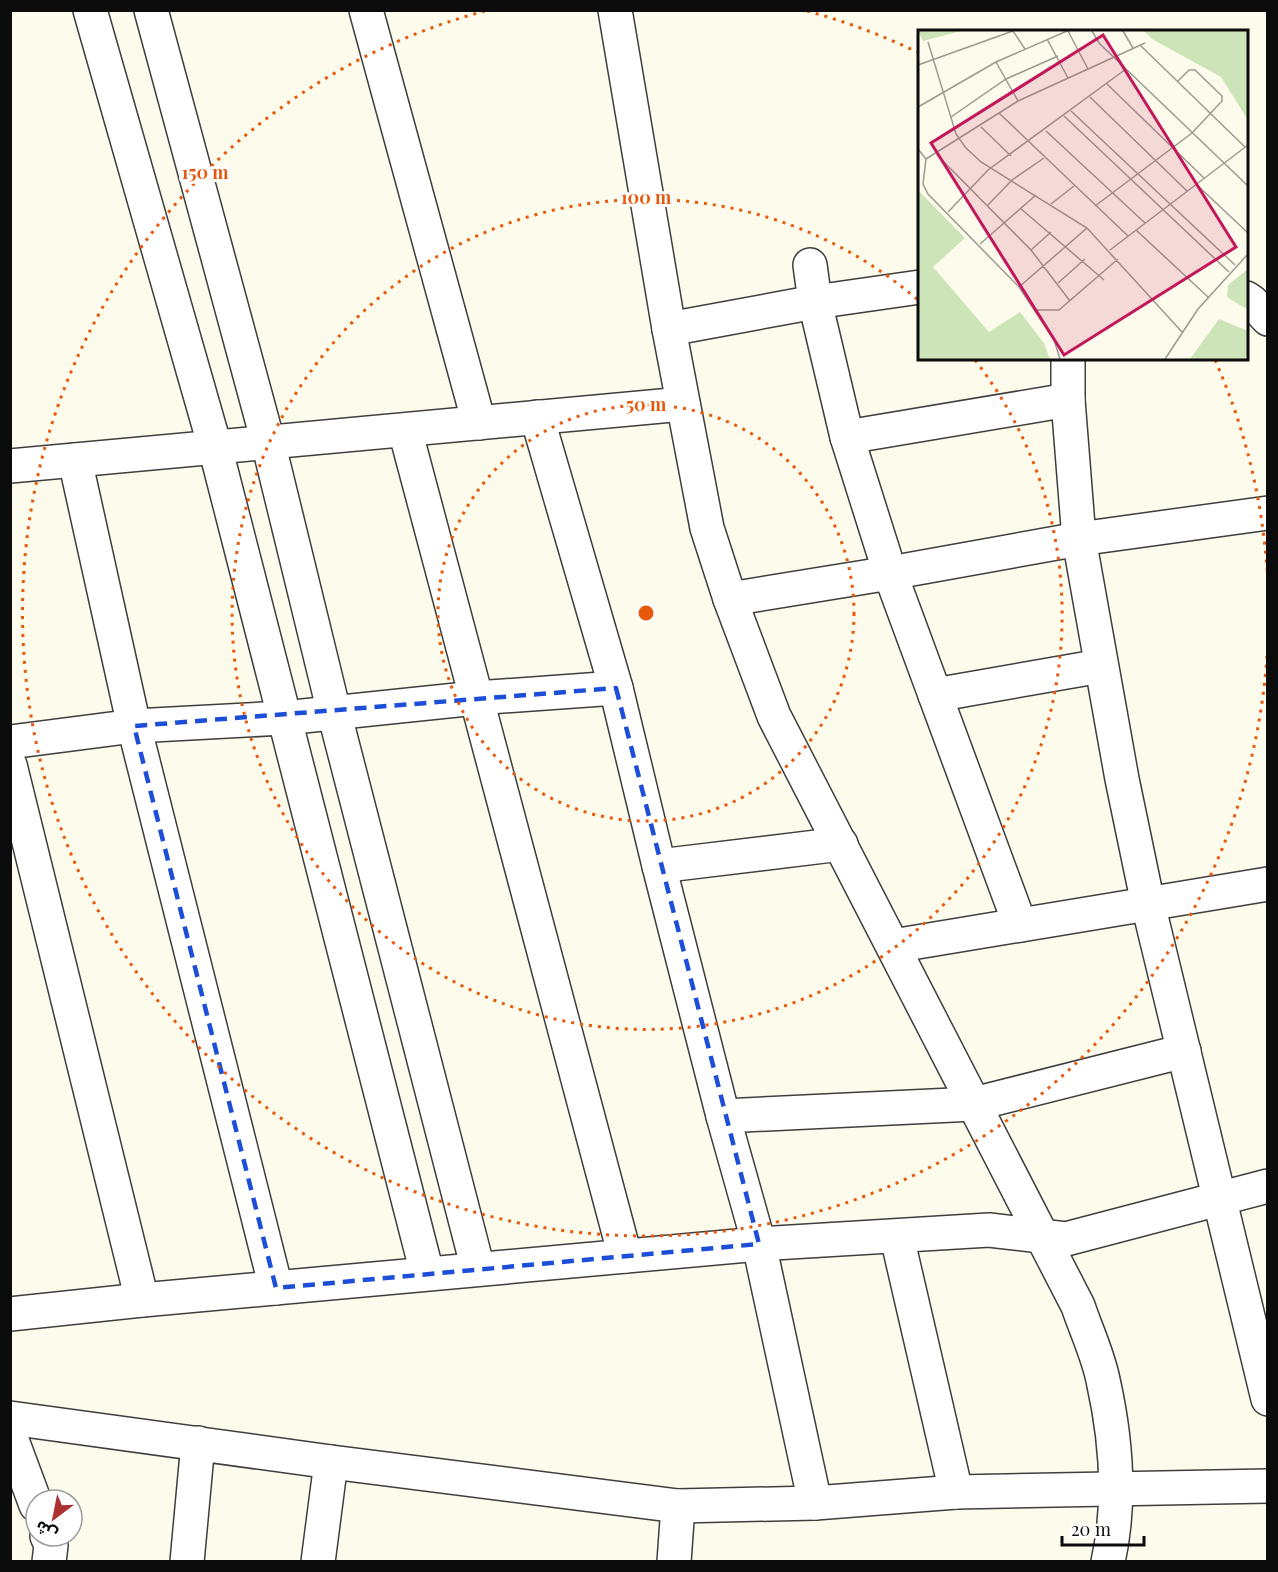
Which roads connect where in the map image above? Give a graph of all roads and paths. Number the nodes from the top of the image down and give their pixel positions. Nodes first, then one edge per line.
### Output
1 (90, 10) edge
2 (151, 10) edge
3 (366, 10) edge
4 (615, 10) edge
5 (810, 265) dead end
6 (918, 287) edge
7 (1248, 299) edge
8 (815, 302) junction
9 (1268, 319) edge
10 (669, 329) junction
11 (1068, 360) edge
12 (1068, 400) junction
13 (683, 404) junction
14 (537, 417) junction
15 (479, 423) junction
16 (405, 430) junction
17 (847, 437) junction
18 (268, 442) junction
19 (215, 447) junction
20 (75, 460) junction
21 (10, 466) edge
22 (1268, 513) edge
23 (1079, 538) junction
24 (890, 573) junction
25 (730, 599) junction
26 (1101, 666) junction
27 (616, 688) junction
28 (935, 695) junction
29 (476, 698) junction
30 (334, 712) junction
31 (284, 717) junction
32 (134, 726) junction
33 (10, 742) edge
34 (10, 765) edge
35 (841, 844) junction
36 (659, 867) junction
37 (1268, 884) edge
38 (1148, 904) junction
39 (1020, 925) junction
40 (893, 946) junction
41 (1184, 1051) junction
42 (974, 1104) junction
43 (723, 1116) junction
44 (1268, 1186) edge
45 (1220, 1199) junction
46 (1042, 1235) junction
47 (897, 1236) junction
48 (759, 1244) junction
49 (625, 1256) junction
50 (478, 1269) junction
51 (427, 1273) junction
52 (276, 1288) junction
53 (142, 1300) junction
54 (10, 1314) edge
55 (1268, 1399) edge
56 (10, 1418) edge
57 (10, 1435) edge
58 (198, 1443) junction
59 (331, 1462) junction
60 (1268, 1486) edge
61 (30, 1488) edge
62 (1115, 1490) junction
63 (956, 1492) junction
64 (815, 1503) junction
65 (678, 1506) junction
66 (187, 1562) edge
67 (318, 1562) edge
68 (674, 1562) edge
69 (1108, 1562) edge

1 - 19 street
2 - 18 street
3 - 15 street
4 - 10 street
5 - 8 street
6 - 8 street
7 - 9 street
8 - 10 street
8 - 17 street
10 - 13 street
11 - 12 street
12 - 17 street
12 - 23 street
13 - 14 street
13 - 25 street
14 - 15 street
14 - 27 street
15 - 16 street
16 - 18 street
16 - 29 street
17 - 24 street
18 - 19 street
18 - 30 street
19 - 20 street
19 - 31 street
20 - 21 street
20 - 32 street
22 - 23 street
23 - 24 street
23 - 26 street
24 - 25 street
24 - 28 street
25 - 35 street
26 - 28 street
26 - 38 street
27 - 29 street
27 - 36 street
28 - 39 street
29 - 30 street
29 - 49 street
30 - 31 street
30 - 50 street
31 - 32 street
31 - 51 street
32 - 33 street
32 - 52 street
34 - 53 street
35 - 36 street
35 - 40 street
36 - 43 street
37 - 38 street
38 - 39 street
38 - 41 street
39 - 40 street
40 - 42 street
41 - 42 street
41 - 45 street
42 - 43 street
42 - 46 street
43 - 48 street
44 - 45 street
45 - 46 street
45 - 55 street
46 - 47 street
46 - 62 street
47 - 48 street
47 - 63 street
48 - 49 street
48 - 64 street
49 - 50 street
50 - 51 street
51 - 52 street
52 - 53 street
53 - 54 street
56 - 58 street
57 - 61 street
58 - 59 street
58 - 66 street
59 - 65 street
59 - 67 street
60 - 62 street
62 - 63 street
62 - 69 street
63 - 64 street
64 - 65 street
65 - 68 street

